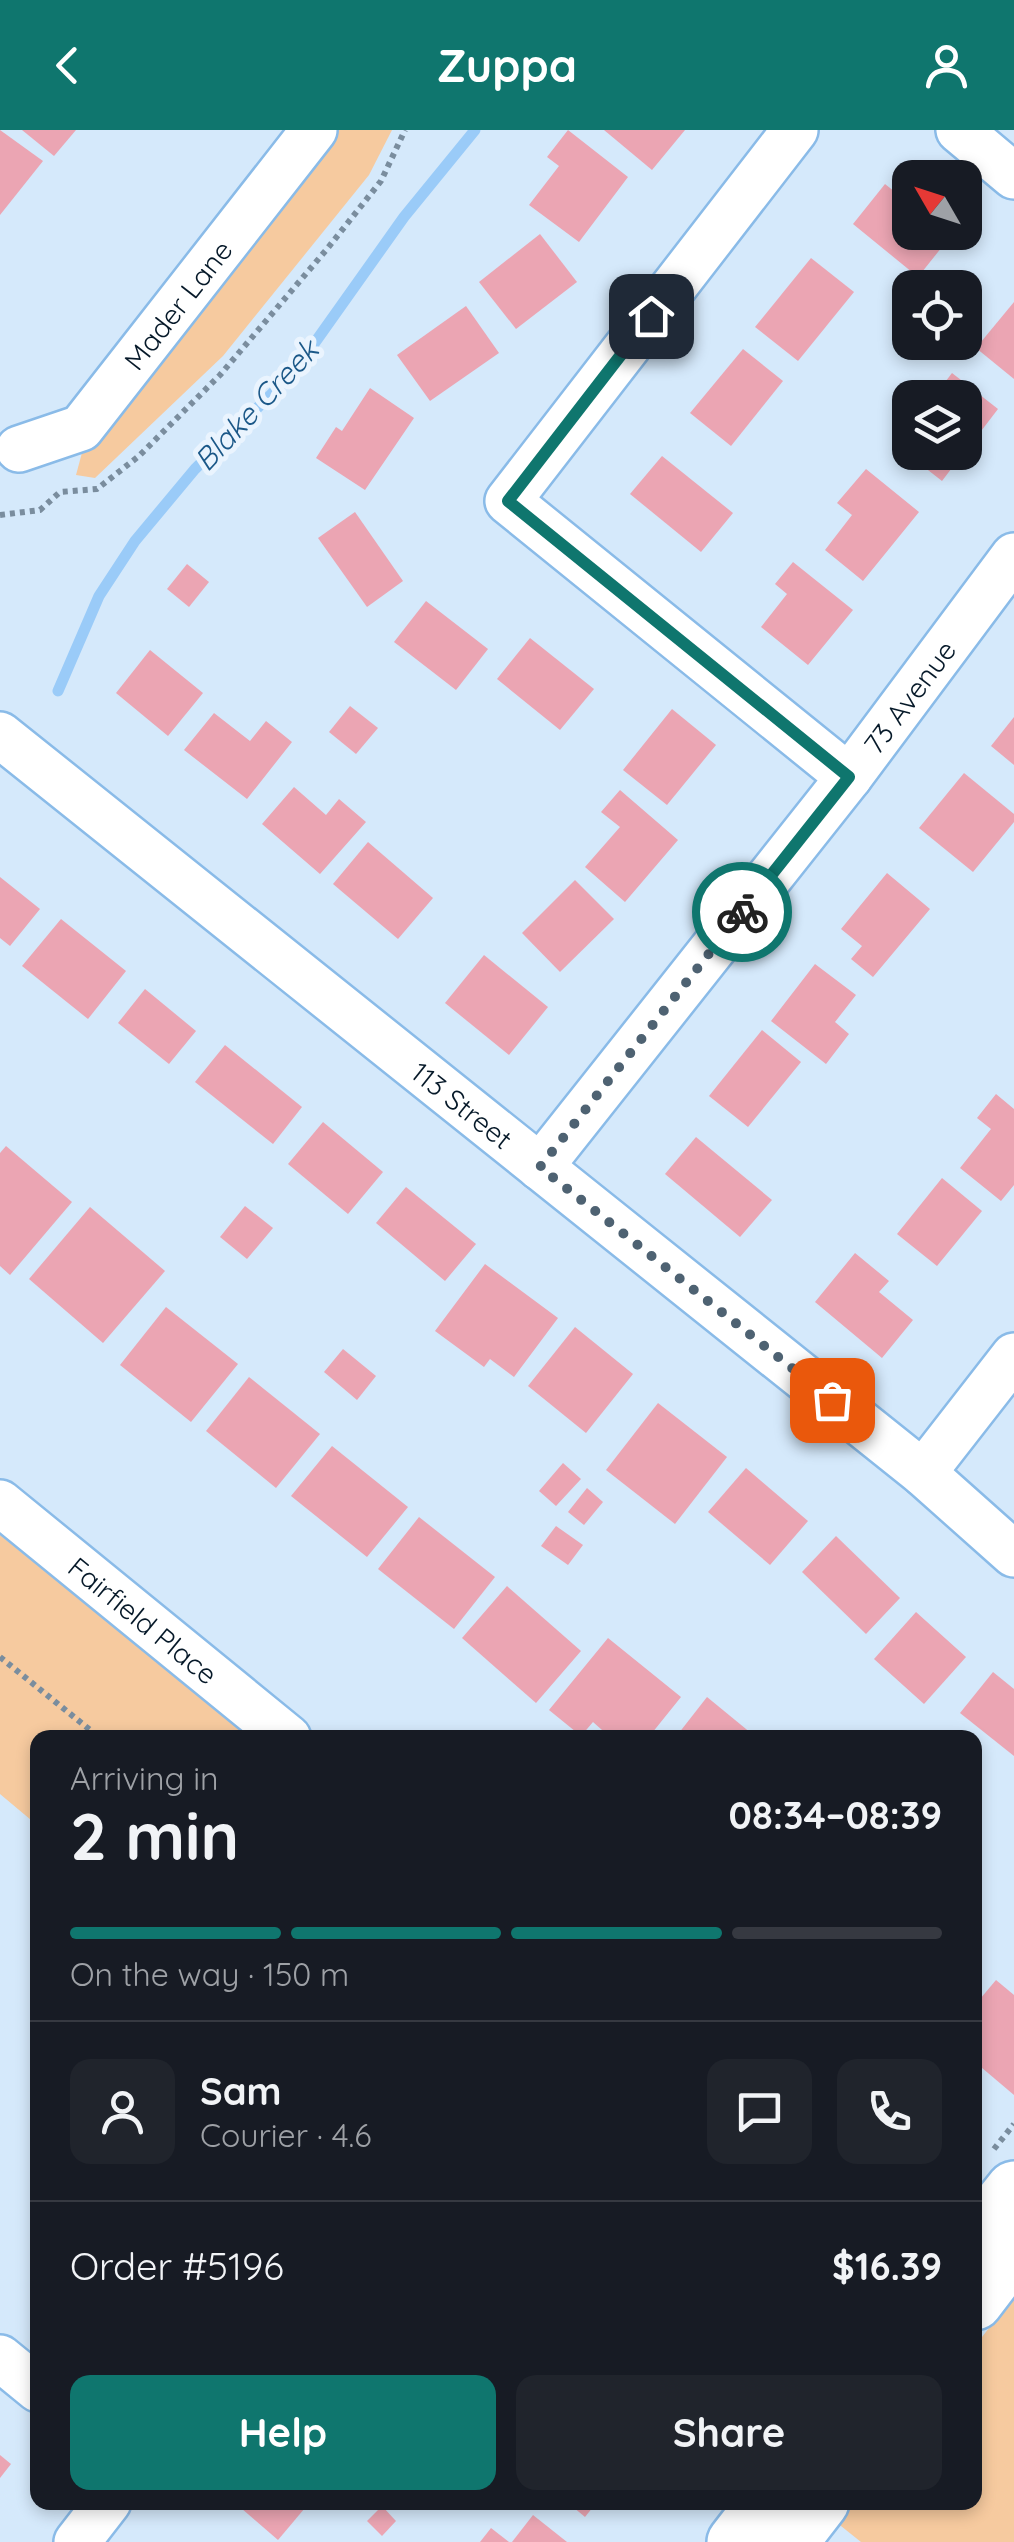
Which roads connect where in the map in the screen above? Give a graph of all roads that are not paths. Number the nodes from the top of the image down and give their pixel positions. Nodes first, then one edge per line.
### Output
1 (314, 130) edge
2 (795, 130) edge
3 (959, 130) edge
4 (1014, 176) edge
5 (19, 449) dead end
6 (1014, 556) edge
7 (0, 734) edge
8 (849, 777) junction
9 (540, 1167) junction
10 (1014, 1356) edge
11 (922, 1473) junction
12 (0, 1502) edge
13 (1014, 1554) edge
14 (278, 1730) edge
15 (1014, 2189) edge
16 (982, 2229) edge
17 (1014, 2251) edge
18 (982, 2293) edge
19 (0, 2358) edge
20 (30, 2382) edge
21 (102, 2510) edge
22 (760, 2510) edge
23 (814, 2510) edge
24 (77, 2542) edge
25 (735, 2542) edge
26 (790, 2542) edge

1 - 5 street, Mader Lane
2 - 8 street
3 - 4 street
6 - 8 street, 73 Avenue
7 - 9 street, 113 Street
8 - 9 street, 73 Avenue
9 - 11 street, 113 Street
10 - 11 street
11 - 13 street, 113 Street
12 - 14 street, Fairfield Place
15 - 16 main road
17 - 18 main road
19 - 20 street
21 - 24 street
22 - 25 main road
23 - 26 main road

